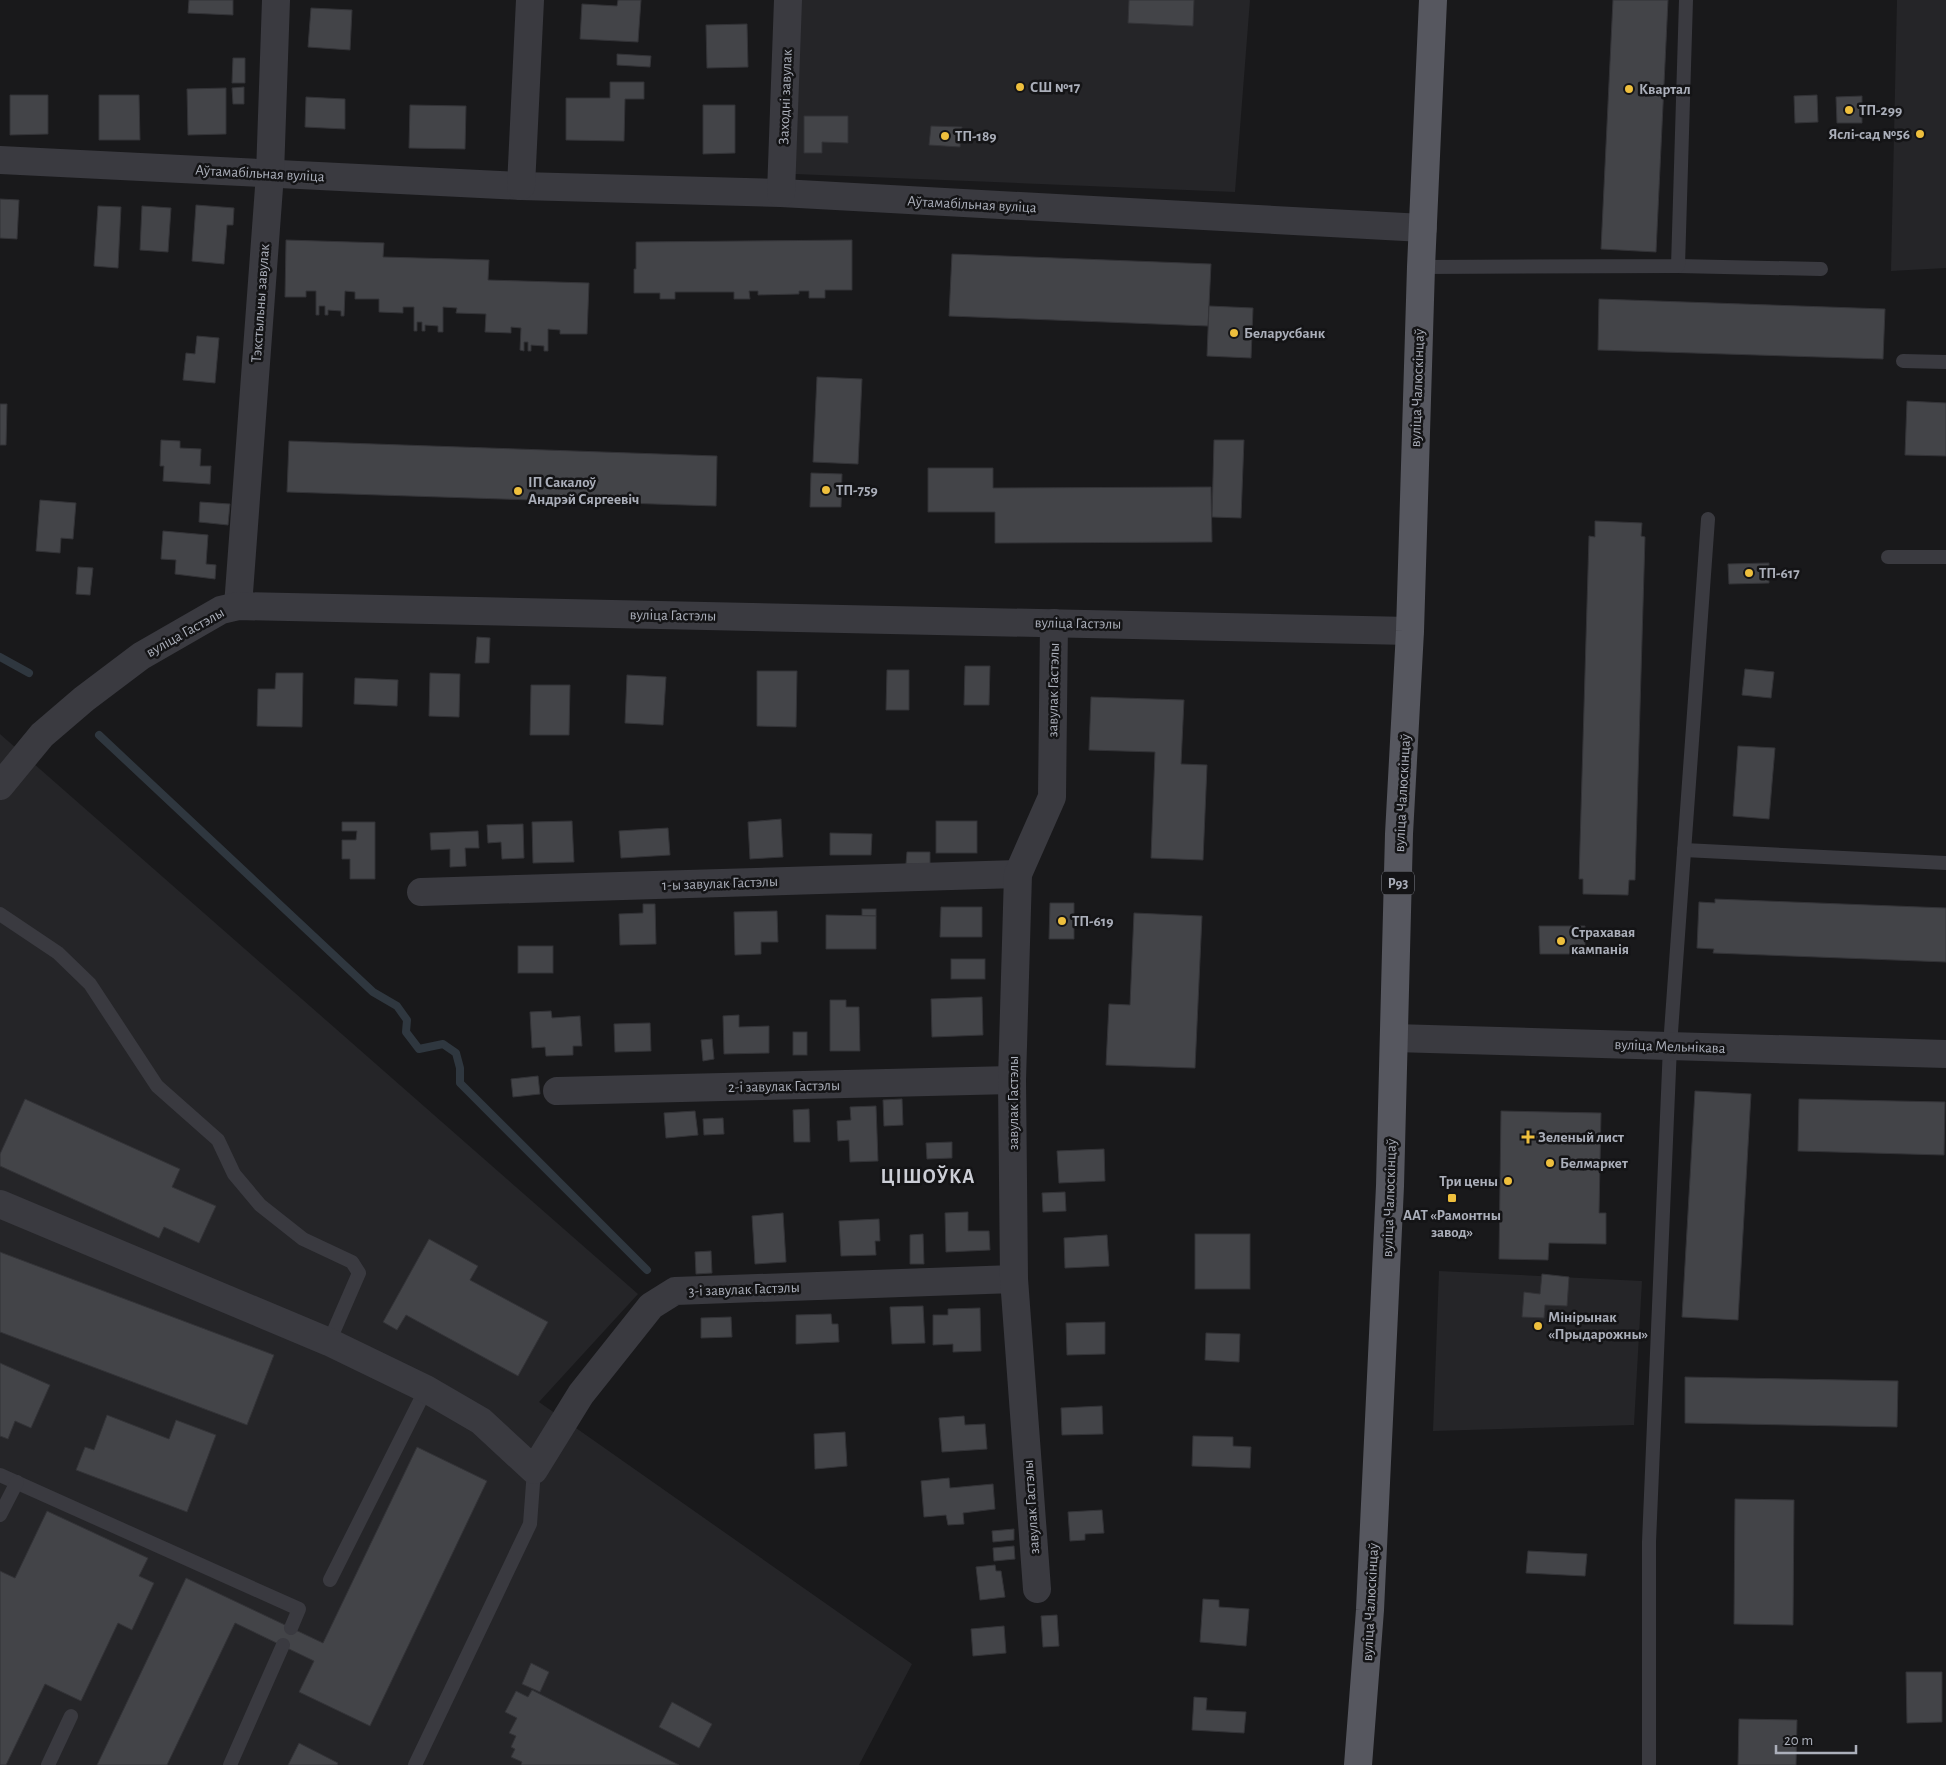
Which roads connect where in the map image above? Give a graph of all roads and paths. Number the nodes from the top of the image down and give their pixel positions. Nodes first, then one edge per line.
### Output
1 (276, 0) edge
2 (530, 0) edge
3 (788, 0) edge
4 (1433, 0) edge
5 (1686, 0) edge
6 (0, 160) edge
7 (270, 174) junction
8 (521, 186) junction
9 (781, 193) junction
10 (1422, 228) junction
11 (1678, 266) junction
12 (1421, 267) junction
13 (1821, 269) dead end
14 (1904, 361) dead end
15 (1946, 362) edge
16 (1708, 518) dead end
17 (1888, 556) dead end
18 (1946, 557) edge
19 (238, 606) junction
20 (1054, 623) junction
21 (1410, 631) junction
22 (0, 786) edge
23 (1684, 850) junction
24 (1946, 863) edge
25 (1018, 874) junction
26 (421, 892) dead end
27 (0, 914) edge
28 (1394, 1038) junction
29 (1670, 1046) junction
30 (1946, 1054) edge
31 (1012, 1080) junction
32 (557, 1091) dead end
33 (0, 1204) edge
34 (1014, 1279) junction
35 (328, 1342) junction
36 (426, 1389) junction
37 (534, 1470) junction
38 (0, 1475) edge
39 (17, 1482) junction
40 (0, 1515) edge
41 (330, 1580) dead end
42 (1037, 1589) dead end
43 (291, 1628) dead end
44 (283, 1645) dead end
45 (71, 1716) dead end
46 (48, 1765) edge
47 (230, 1765) edge
48 (415, 1765) edge
49 (1358, 1765) edge
50 (1649, 1765) edge

1 - 7 street, Тэкстыльны завулак
2 - 8 street
3 - 9 street, Заходні завулак
4 - 10 main road, вуліца Чалюскінцаў / Р93
5 - 11 lane
6 - 7 street, Аўтамабільная вуліца
7 - 8 street, Аўтамабільная вуліца
7 - 19 street, Тэкстыльны завулак
8 - 9 street, Аўтамабільная вуліца
9 - 10 street, Аўтамабільная вуліца
10 - 12 main road, вуліца Чалюскінцаў / Р93
11 - 12 lane
11 - 13 lane
12 - 21 main road, вуліца Чалюскінцаў / Р93
14 - 15 lane
16 - 23 lane
17 - 18 lane
19 - 20 street, вуліца Гастэлы
19 - 22 street, вуліца Гастэлы
20 - 21 street, вуліца Гастэлы
20 - 25 street, завулак Гастэлы
21 - 28 main road, вуліца Чалюскінцаў / Р93
23 - 24 lane
23 - 29 lane
25 - 26 street, 1-ы завулак Гастэлы
25 - 31 street, завулак Гастэлы
27 - 35 lane
28 - 29 street, вуліца Мельнікава
28 - 49 main road, вуліца Чалюскінцаў / Р93
29 - 30 street, вуліца Мельнікава
29 - 50 lane
31 - 32 street, 2-і завулак Гастэлы
31 - 34 street, завулак Гастэлы
33 - 35 street
34 - 37 street, 3-і завулак Гастэлы
34 - 42 street, завулак Гастэлы
35 - 36 street
36 - 37 street
36 - 41 lane
37 - 48 lane
38 - 39 lane
39 - 40 lane
39 - 43 lane
44 - 47 lane
45 - 46 lane

